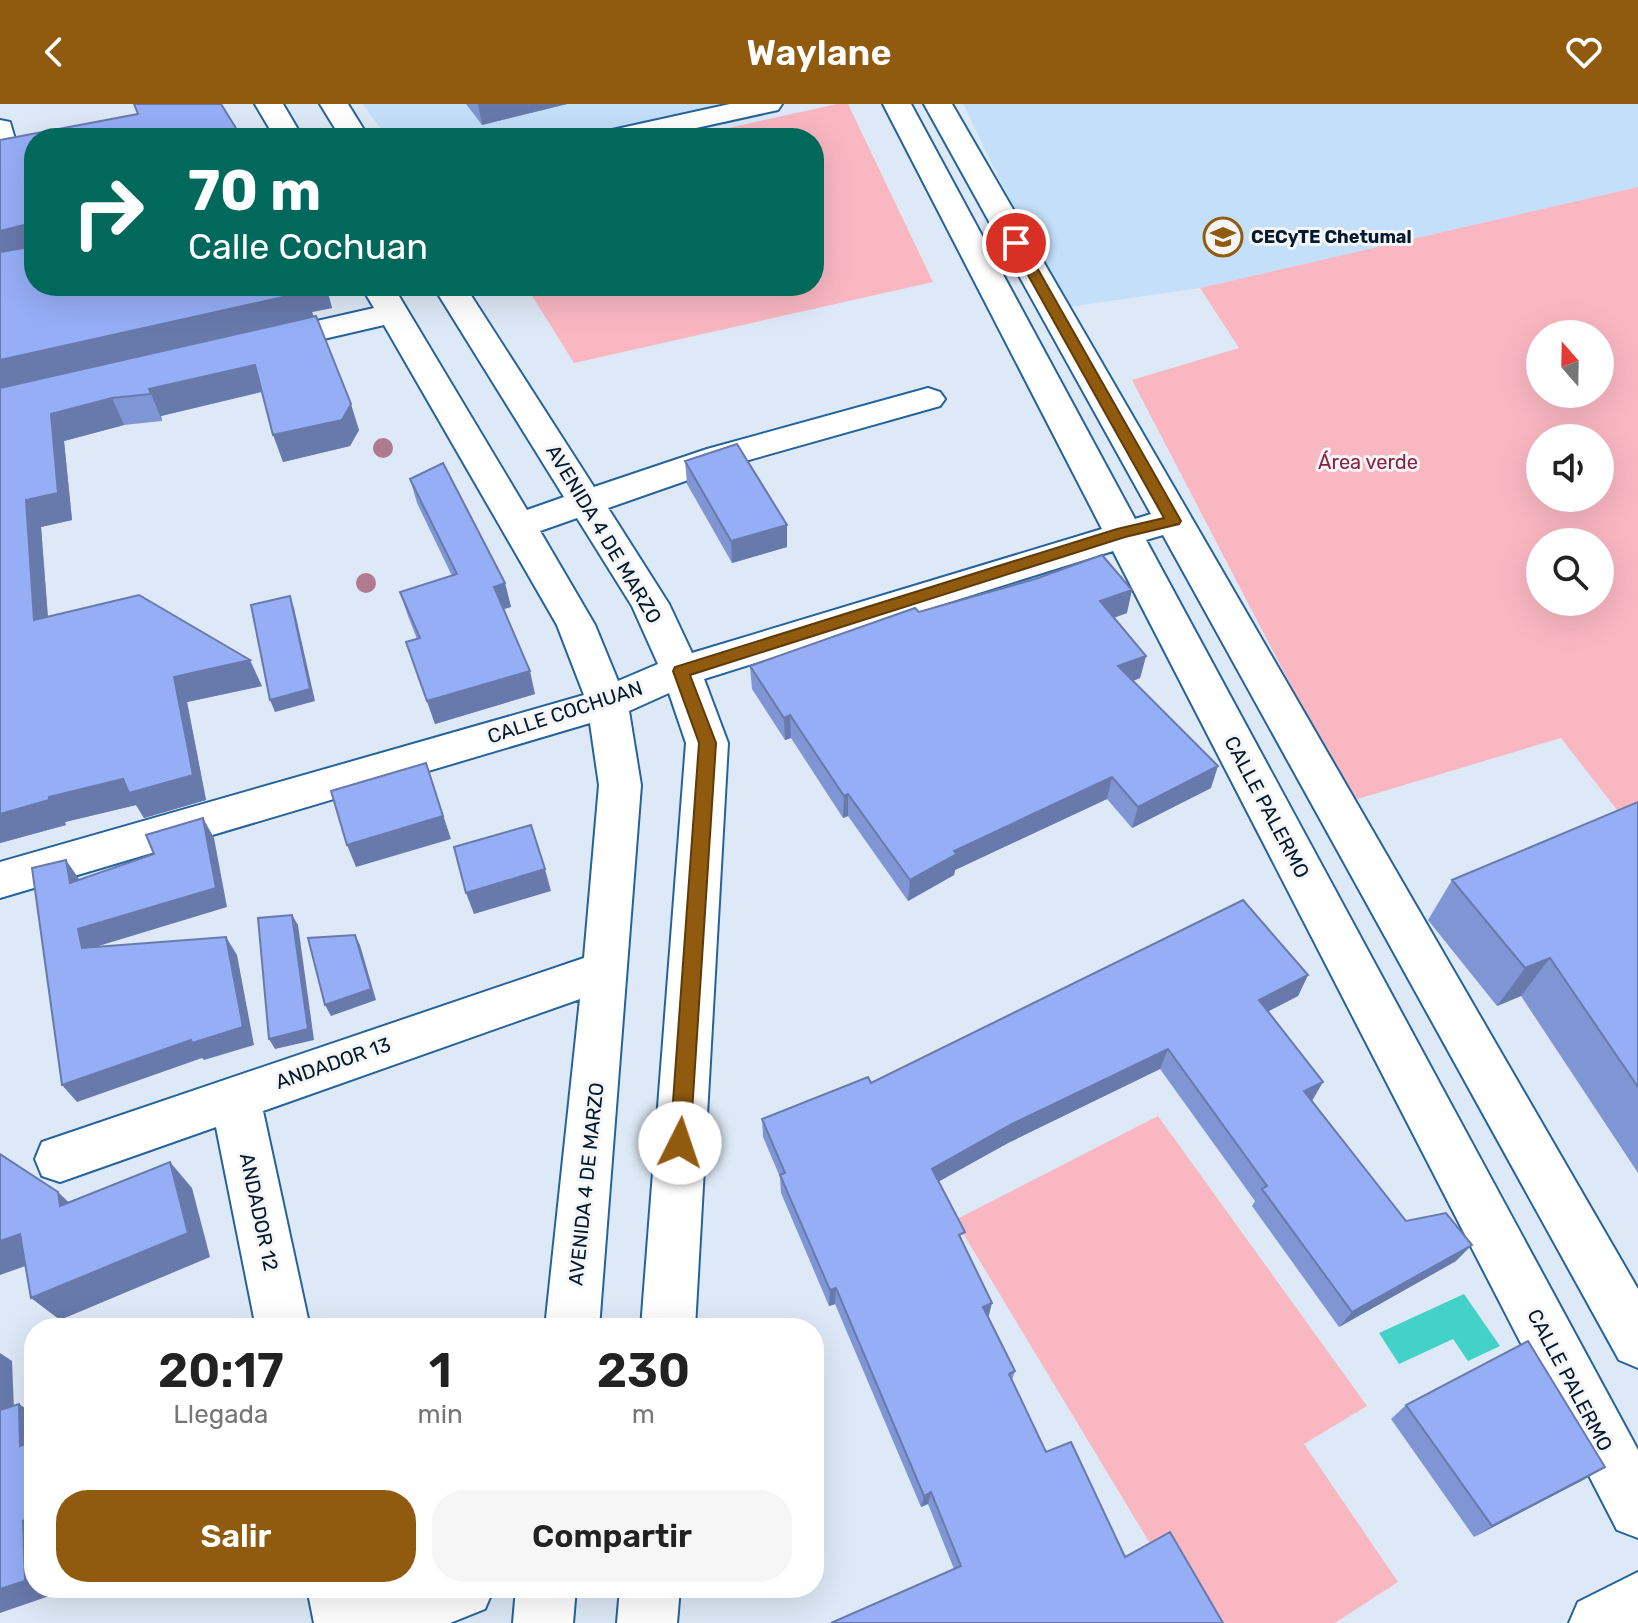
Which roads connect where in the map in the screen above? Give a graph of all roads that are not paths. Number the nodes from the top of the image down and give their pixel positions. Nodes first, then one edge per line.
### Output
1 (269, 104) edge
2 (334, 104) edge
3 (768, 104) edge
4 (897, 104) edge
5 (938, 104) edge
6 (283, 128) edge
7 (349, 128) edge
8 (659, 128) edge
9 (455, 296) edge
10 (384, 300) edge
11 (226, 352) edge
12 (928, 399) dead end
13 (587, 503) junction
14 (1173, 521) junction
15 (517, 526) junction
16 (1123, 533) junction
17 (681, 671) junction
18 (607, 703) junction
19 (0, 880) edge
20 (606, 970) junction
21 (235, 1097) junction
22 (60, 1159) dead end
23 (281, 1318) edge
24 (573, 1318) edge
25 (669, 1318) edge
26 (1638, 1341) edge
27 (1638, 1509) edge
28 (339, 1598) edge
29 (436, 1598) edge
30 (545, 1598) edge
31 (649, 1598) edge
32 (1638, 1602) edge
33 (344, 1623) edge
34 (367, 1623) edge
35 (543, 1623) edge
36 (647, 1623) edge
37 (1599, 1623) edge

1 - 6 street
2 - 7 street
3 - 8 street
4 - 16 street, CALLE PALERMO
5 - 14 street
9 - 13 street, AVENIDA 4 DE MARZO
10 - 11 street
10 - 15 street, AVENIDA 4 DE MARZO
12 - 13 street
13 - 15 street
13 - 17 street, AVENIDA 4 DE MARZO
14 - 16 street, CALLE COCHUAN
14 - 26 street
15 - 18 street, AVENIDA 4 DE MARZO
16 - 17 street, CALLE COCHUAN
16 - 27 street, CALLE PALERMO
17 - 18 street, CALLE COCHUAN
17 - 25 street, AVENIDA 4 DE MARZO
18 - 19 street, CALLE COCHUAN
18 - 20 street, AVENIDA 4 DE MARZO
20 - 21 street, ANDADOR 13
20 - 24 street, AVENIDA 4 DE MARZO
21 - 22 street, ANDADOR 13
21 - 23 street, ANDADOR 12
28 - 33 street
29 - 34 street
30 - 35 street
31 - 36 street
32 - 37 street

